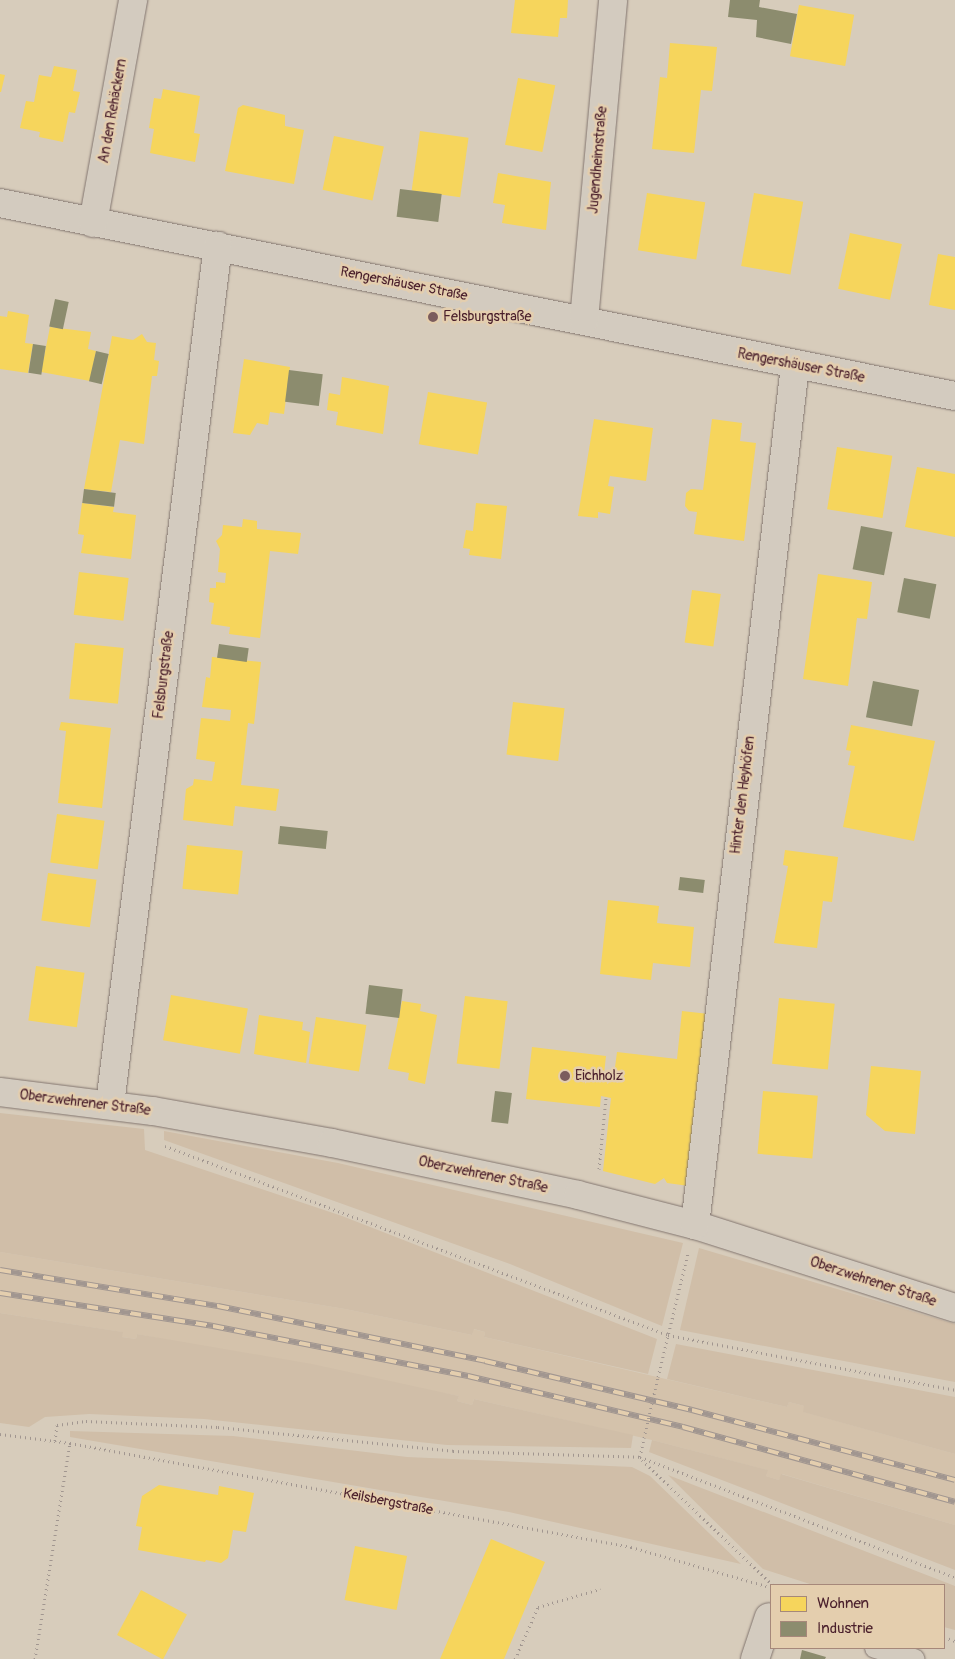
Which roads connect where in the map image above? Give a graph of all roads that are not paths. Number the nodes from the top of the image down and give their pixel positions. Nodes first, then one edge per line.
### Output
1 (133, 0) edge
2 (613, 0) edge
3 (0, 203) edge
4 (93, 223) junction
5 (218, 246) junction
6 (584, 320) junction
7 (795, 366) junction
8 (955, 396) edge
9 (0, 1092) edge
10 (110, 1104) junction
11 (694, 1225) junction
12 (955, 1308) edge
13 (770, 1617) edge
14 (879, 1649) edge
15 (755, 1659) edge
16 (914, 1659) edge

1 - 4 street, An den Rehäckern
2 - 6 street, Jugendheimstraße
3 - 4 street, Rengershäuser Straße
4 - 5 street, Rengershäuser Straße
5 - 6 street, Rengershäuser Straße
5 - 10 street, Felsburgstraße
6 - 7 street, Rengershäuser Straße
7 - 8 street, Rengershäuser Straße
7 - 11 street, Hinter den Heyhöfen
9 - 10 street, Oberzwehrener Straße
10 - 11 street, Oberzwehrener Straße
11 - 12 street, Oberzwehrener Straße
13 - 15 street
14 - 16 lane

